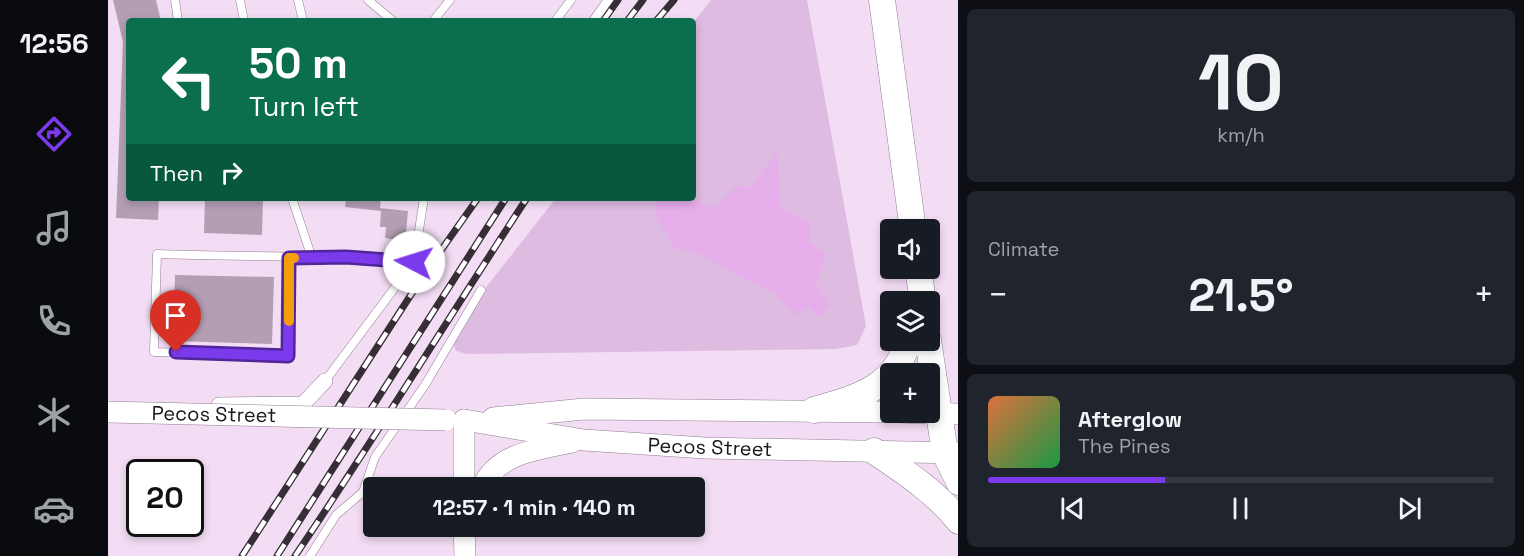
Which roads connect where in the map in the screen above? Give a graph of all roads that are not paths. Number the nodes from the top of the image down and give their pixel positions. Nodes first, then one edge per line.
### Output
1 (175, 0) edge
2 (240, 0) edge
3 (297, 0) edge
4 (368, 0) edge
5 (450, 0) edge
6 (571, 0) edge
7 (612, 0) edge
8 (882, 0) edge
9 (178, 18) edge
10 (243, 18) edge
11 (302, 18) edge
12 (389, 18) edge
13 (435, 18) edge
14 (557, 18) edge
15 (599, 18) edge
16 (293, 201) edge
17 (424, 201) edge
18 (912, 219) edge
19 (289, 258) junction
20 (312, 258) junction
21 (414, 262) junction
22 (482, 290) dead end
23 (905, 351) edge
24 (931, 351) edge
25 (325, 381) joint
26 (108, 406) edge
27 (814, 410) junction
28 (108, 412) edge
29 (880, 412) edge
30 (948, 414) edge
31 (455, 420) junction
32 (584, 440) junction
33 (874, 451) junction
34 (952, 453) edge
35 (463, 477) edge
36 (489, 477) edge
37 (958, 482) edge
38 (958, 521) edge
39 (464, 537) edge
40 (469, 537) edge
41 (465, 554) edge
42 (310, 556) edge

1 - 9 lane
2 - 10 lane
3 - 11 lane
4 - 12 lane
5 - 13 lane
6 - 14 lane
7 - 15 street
8 - 18 highway
16 - 20 lane
17 - 21 lane
19 - 19 lane
19 - 20 lane
20 - 21 lane
21 - 25 lane
22 - 42 lane
23 - 27 highway
24 - 30 highway
25 - 26 street
27 - 29 main road, Pecos Street
27 - 31 main road, Pecos Street
28 - 31 main road, Pecos Street, bridge
30 - 34 highway
31 - 32 main road, Pecos Street
31 - 35 main road
32 - 33 main road, Pecos Street
32 - 36 main road
33 - 34 main road, Pecos Street
33 - 38 highway
34 - 37 highway
39 - 41 main road
40 - 41 main road

